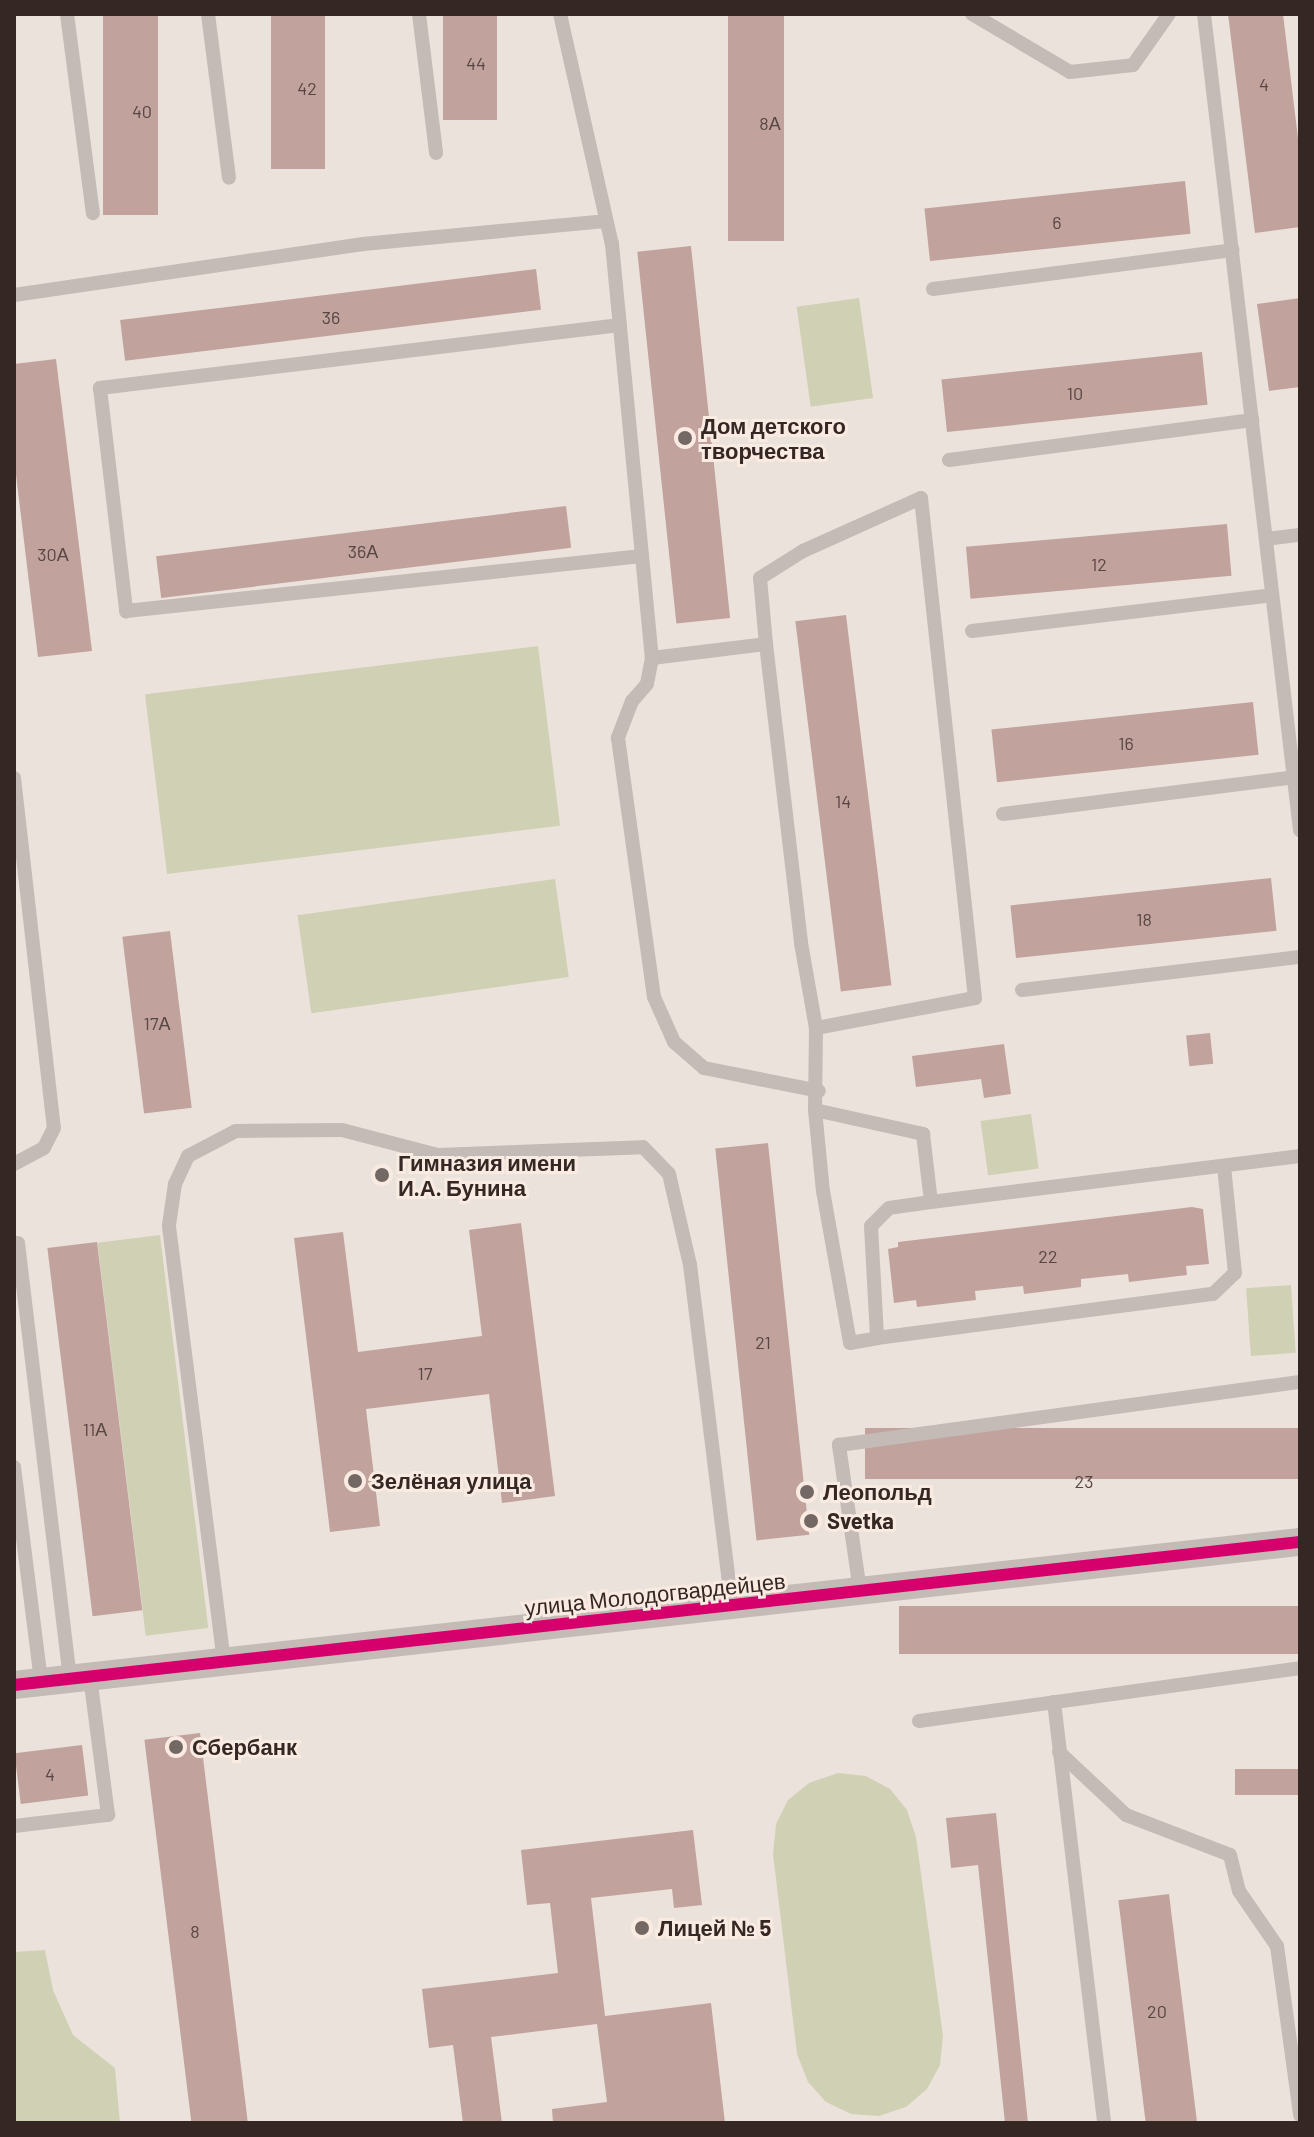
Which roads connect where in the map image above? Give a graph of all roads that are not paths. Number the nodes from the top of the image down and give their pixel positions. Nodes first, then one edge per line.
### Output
1 (67, 14) edge
2 (208, 14) edge
3 (419, 14) edge
4 (560, 14) edge
5 (972, 14) edge
6 (1169, 14) edge
7 (1204, 14) edge
8 (436, 153) dead end
9 (229, 178) dead end
10 (93, 213) dead end
11 (605, 221) junction
12 (1232, 250) junction
13 (933, 289) dead end
14 (14, 295) edge
15 (620, 325) junction
16 (1252, 420) junction
17 (949, 460) dead end
18 (1300, 535) edge
19 (1266, 539) junction
20 (642, 556) junction
21 (1272, 595) junction
22 (972, 631) dead end
23 (766, 644) junction
24 (652, 658) junction
25 (1294, 777) junction
26 (14, 778) edge
27 (1298, 800) edge
28 (1003, 814) dead end
29 (1300, 830) edge
30 (1300, 957) edge
31 (1022, 990) dead end
32 (816, 1028) junction
33 (819, 1091) junction
34 (815, 1110) junction
35 (1300, 1156) edge
36 (14, 1164) edge
37 (1224, 1167) junction
38 (931, 1202) junction
39 (18, 1243) dead end
40 (877, 1338) junction
41 (1300, 1382) edge
42 (14, 1467) edge
43 (1300, 1542) edge
44 (19, 1551) edge
45 (860, 1591) junction
46 (732, 1605) junction
47 (224, 1662) junction
48 (1300, 1668) edge
49 (80, 1678) junction
50 (27, 1684) edge
51 (1054, 1702) junction
52 (919, 1721) dead end
53 (1059, 1752) junction
54 (14, 1826) edge
55 (1300, 2115) edge
56 (1104, 2123) edge

1 - 10 lane
2 - 9 lane
3 - 8 lane
4 - 11 lane
5 - 6 lane
7 - 12 lane
11 - 14 lane
11 - 15 lane
12 - 13 lane
12 - 16 lane
15 - 20 lane
15 - 20 lane
16 - 17 lane
16 - 19 lane
18 - 19 lane
19 - 21 lane
20 - 24 lane
21 - 22 lane
21 - 25 lane
23 - 24 lane
23 - 32 lane
23 - 32 lane
24 - 33 lane
25 - 27 lane
25 - 28 lane
26 - 36 lane
27 - 29 lane
30 - 31 lane
32 - 33 lane
33 - 34 lane
34 - 38 lane
34 - 40 lane
35 - 37 lane
37 - 38 lane
37 - 40 lane
38 - 40 lane
39 - 49 lane
41 - 45 lane
42 - 44 lane
43 - 45 street, улица Молодогвардейцев
44 - 50 lane
45 - 46 street, улица Молодогвардейцев
46 - 47 street, улица Молодогвардейцев
46 - 47 lane
47 - 49 street, улица Молодогвардейцев
48 - 51 lane
49 - 50 street, улица Молодогвардейцев
49 - 54 lane
51 - 52 lane
51 - 53 lane
53 - 55 lane
53 - 56 lane

